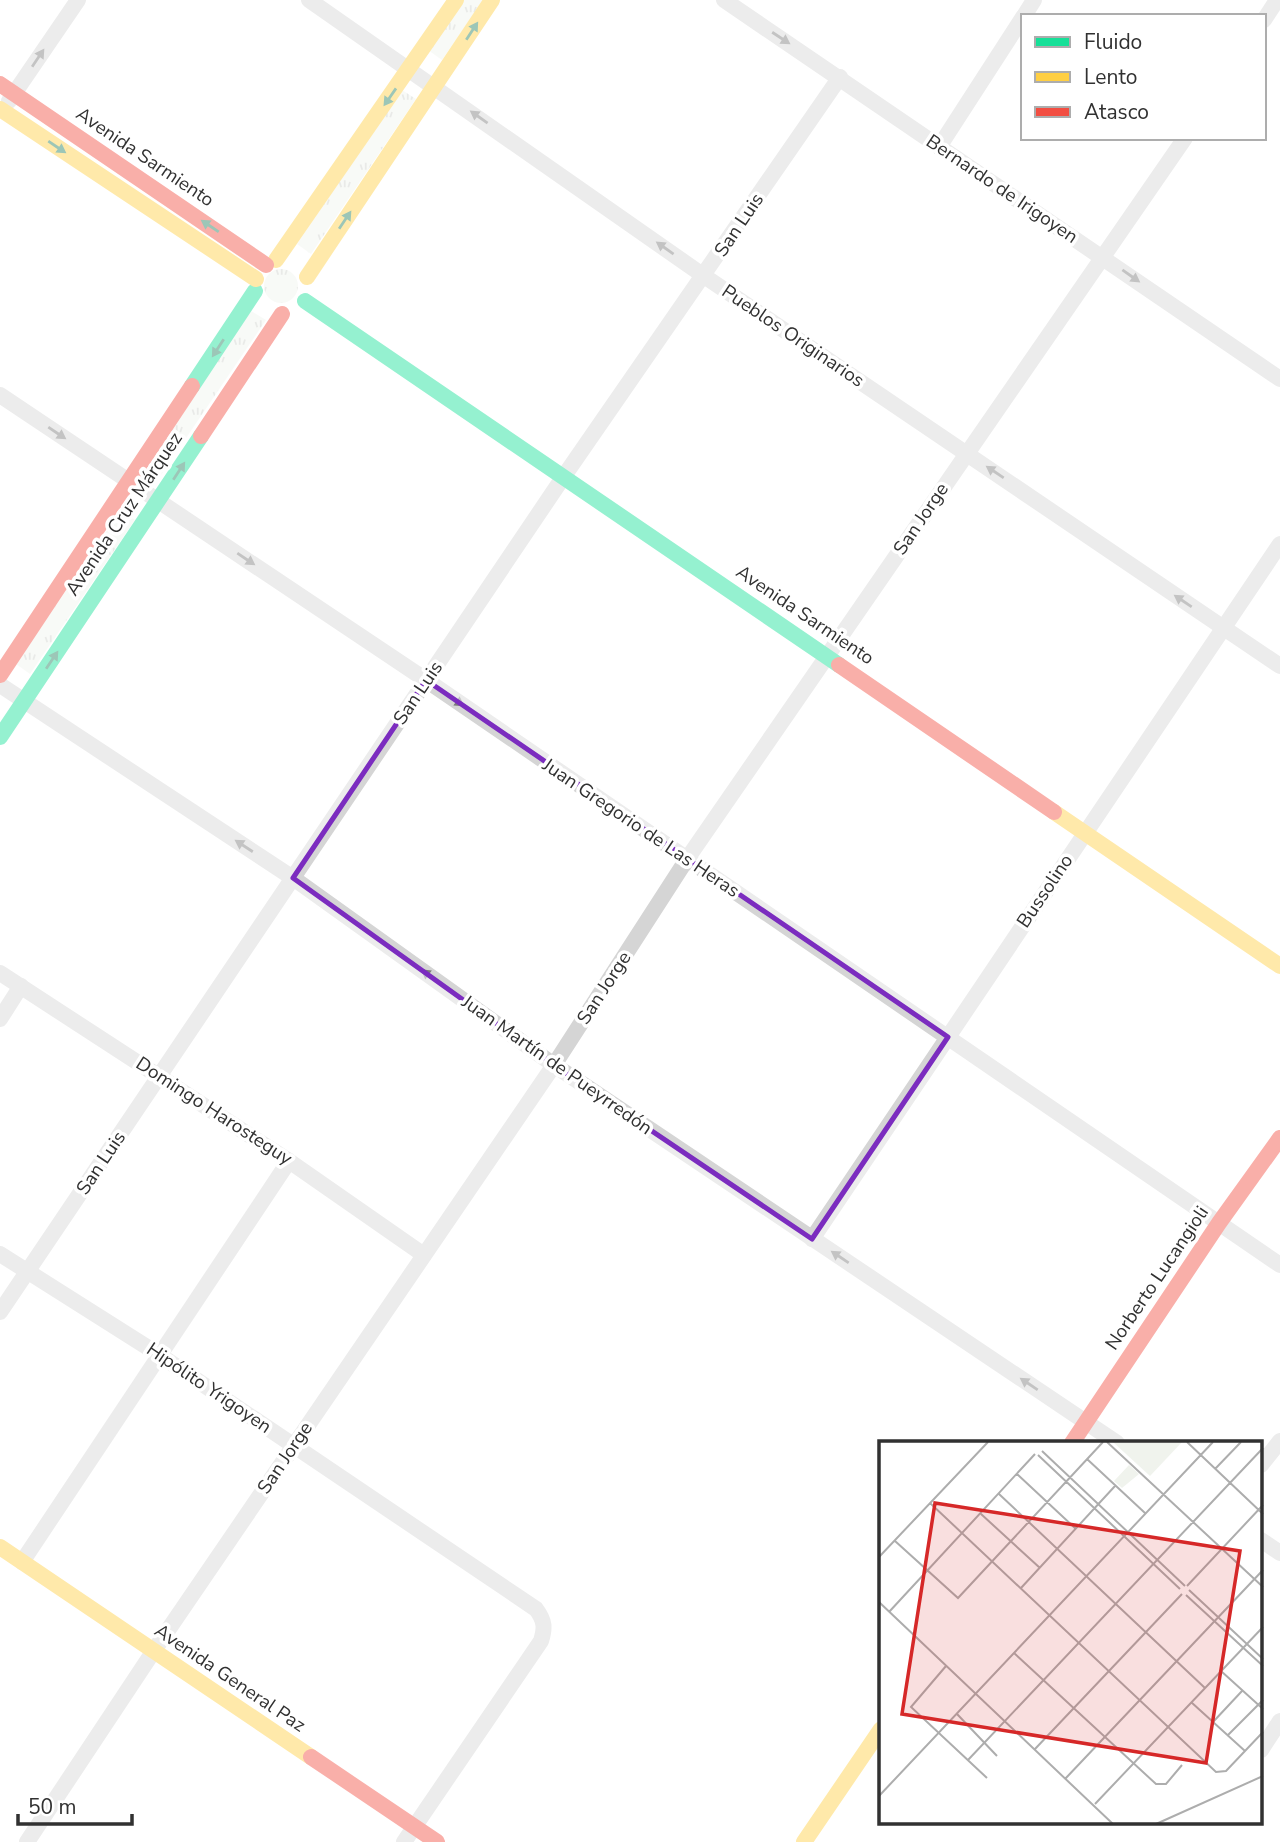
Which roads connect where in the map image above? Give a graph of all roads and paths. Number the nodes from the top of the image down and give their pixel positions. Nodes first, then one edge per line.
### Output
1 (78, 0) edge
2 (310, 0) edge
3 (456, 0) edge
4 (492, 0) edge
5 (724, 0) edge
6 (1277, 0) edge
7 (1266, 17) edge
8 (1021, 19) edge
9 (409, 69) junction
10 (840, 76) junction
11 (0, 84) edge
12 (435, 87) junction
13 (14, 93) junction
14 (1, 111) edge
15 (1184, 140) edge
16 (939, 147) junction
17 (1104, 258) junction
18 (288, 266) junction
19 (704, 276) junction
20 (265, 300) junction
21 (305, 301) junction
22 (1280, 379) edge
23 (0, 395) edge
24 (966, 452) junction
25 (562, 478) junction
26 (130, 482) junction
27 (159, 501) junction
28 (1280, 544) edge
29 (1223, 629) junction
30 (830, 656) junction
31 (1280, 666) edge
32 (0, 675) edge
33 (426, 680) junction
34 (0, 685) edge
35 (24, 701) junction
36 (0, 737) edge
37 (1086, 831) junction
38 (687, 859) junction
39 (293, 878) junction
40 (1280, 966) edge
41 (0, 972) edge
42 (21, 986) junction
43 (0, 1018) edge
44 (948, 1037) junction
45 (554, 1065) junction
46 (160, 1075) junction
47 (1280, 1138) edge
48 (289, 1161) junction
49 (1219, 1223) junction
50 (812, 1239) junction
51 (0, 1254) edge
52 (424, 1255) junction
53 (1280, 1265) edge
54 (27, 1272) junction
55 (0, 1312) edge
56 (158, 1354) junction
57 (1086, 1422) junction
58 (1073, 1441) edge
59 (1114, 1441) edge
60 (1280, 1441) edge
61 (294, 1445) junction
62 (1262, 1464) edge
63 (1262, 1541) edge
64 (0, 1548) edge
65 (1280, 1553) edge
66 (22, 1562) junction
67 (153, 1652) junction
68 (1280, 1721) edge
69 (879, 1732) edge
70 (1262, 1748) edge
71 (414, 1826) junction
72 (27, 1842) edge
73 (404, 1842) edge
74 (437, 1842) edge
75 (803, 1842) edge

13 -> 1 street
2 - 9 street, Pueblos Originarios
3 - 9 main road
12 -> 4 main road
5 -> 10 street, Bernardo de Irigoyen
6 - 7 street
8 - 16 street
9 - 12 street, Pueblos Originarios
9 -> 18 main road
10 - 16 street, Bernardo de Irigoyen
10 - 19 street, San Luis
11 - 13 main road, Avenida Sarmiento
18 -> 12 main road
19 -> 12 street, Pueblos Originarios
13 - 14 street
18 -> 13 main road, Avenida Sarmiento
14 -> 20 main road, Avenida Sarmiento
15 - 17 street, San Jorge
16 - 17 street, Bernardo de Irigoyen
17 -> 22 street, Bernardo de Irigoyen
17 - 24 street, San Jorge
18 - 20 main road
18 - 21 main road
19 - 24 street, Pueblos Originarios
19 - 25 street, San Luis
20 - 21 main road
20 -> 26 main road, Avenida Cruz Márquez
27 -> 20 main road, Avenida Cruz Márquez
21 - 25 main road, Avenida Sarmiento
23 -> 26 street, Juan Gregorio de Las Heras
29 -> 24 street, Pueblos Originarios
24 - 30 street, San Jorge
25 - 30 main road, Avenida Sarmiento
25 - 33 street, San Luis
26 - 27 street, Juan Gregorio de Las Heras
26 - 32 main road, Avenida Cruz Márquez
27 -> 33 street, Juan Gregorio de Las Heras
35 -> 27 main road, Avenida Cruz Márquez
28 - 29 street, Bussolino
29 - 31 street, Pueblos Originarios
29 - 37 street, Bussolino
30 - 37 main road, Avenida Sarmiento
30 - 38 street, San Jorge
33 -> 38 street, Juan Gregorio de Las Heras
33 - 39 street, San Luis
34 - 35 street, Juan Martín de Pueyrredón
35 - 36 main road, Avenida Cruz Márquez
39 -> 35 street, Juan Martín de Pueyrredón
37 - 40 main road, Avenida Sarmiento
37 - 44 street, Bussolino
38 - 44 street, Juan Gregorio de Las Heras
38 - 45 street, San Jorge
45 -> 39 street, Juan Martín de Pueyrredón
39 - 46 street, San Luis
41 - 42 street, Domingo Harosteguy
42 - 43 street
42 - 46 street, Domingo Harosteguy
44 - 49 street, Juan Gregorio de Las Heras
44 - 50 street, Bussolino
45 - 50 street, Juan Martín de Pueyrredón
45 - 52 street, San Jorge
46 - 48 street, Domingo Harosteguy
46 - 54 street, San Luis
47 - 49 main road, Norberto Lucangioli
48 - 52 street, Domingo Harosteguy
48 - 56 street
49 - 53 street, Juan Gregorio de Las Heras
49 - 57 main road, Norberto Lucangioli
57 -> 50 street, Juan Martín de Pueyrredón
51 - 54 street, Hipólito Yrigoyen
52 - 61 street, San Jorge
54 - 55 street, San Luis
54 - 56 street, Hipólito Yrigoyen
56 - 61 street, Hipólito Yrigoyen
56 - 66 street
57 - 58 main road, Norberto Lucangioli
57 - 59 street, Juan Martín de Pueyrredón
60 - 62 street
61 - 67 street, San Jorge
61 - 71 street, Hipólito Yrigoyen
63 - 65 street
64 - 66 main road, Avenida General Paz
66 - 67 main road, Avenida General Paz
67 - 71 main road, Avenida General Paz
67 - 72 street, San Jorge
68 - 70 street
69 - 75 main road
71 - 73 street
71 - 74 main road, Avenida General Paz

